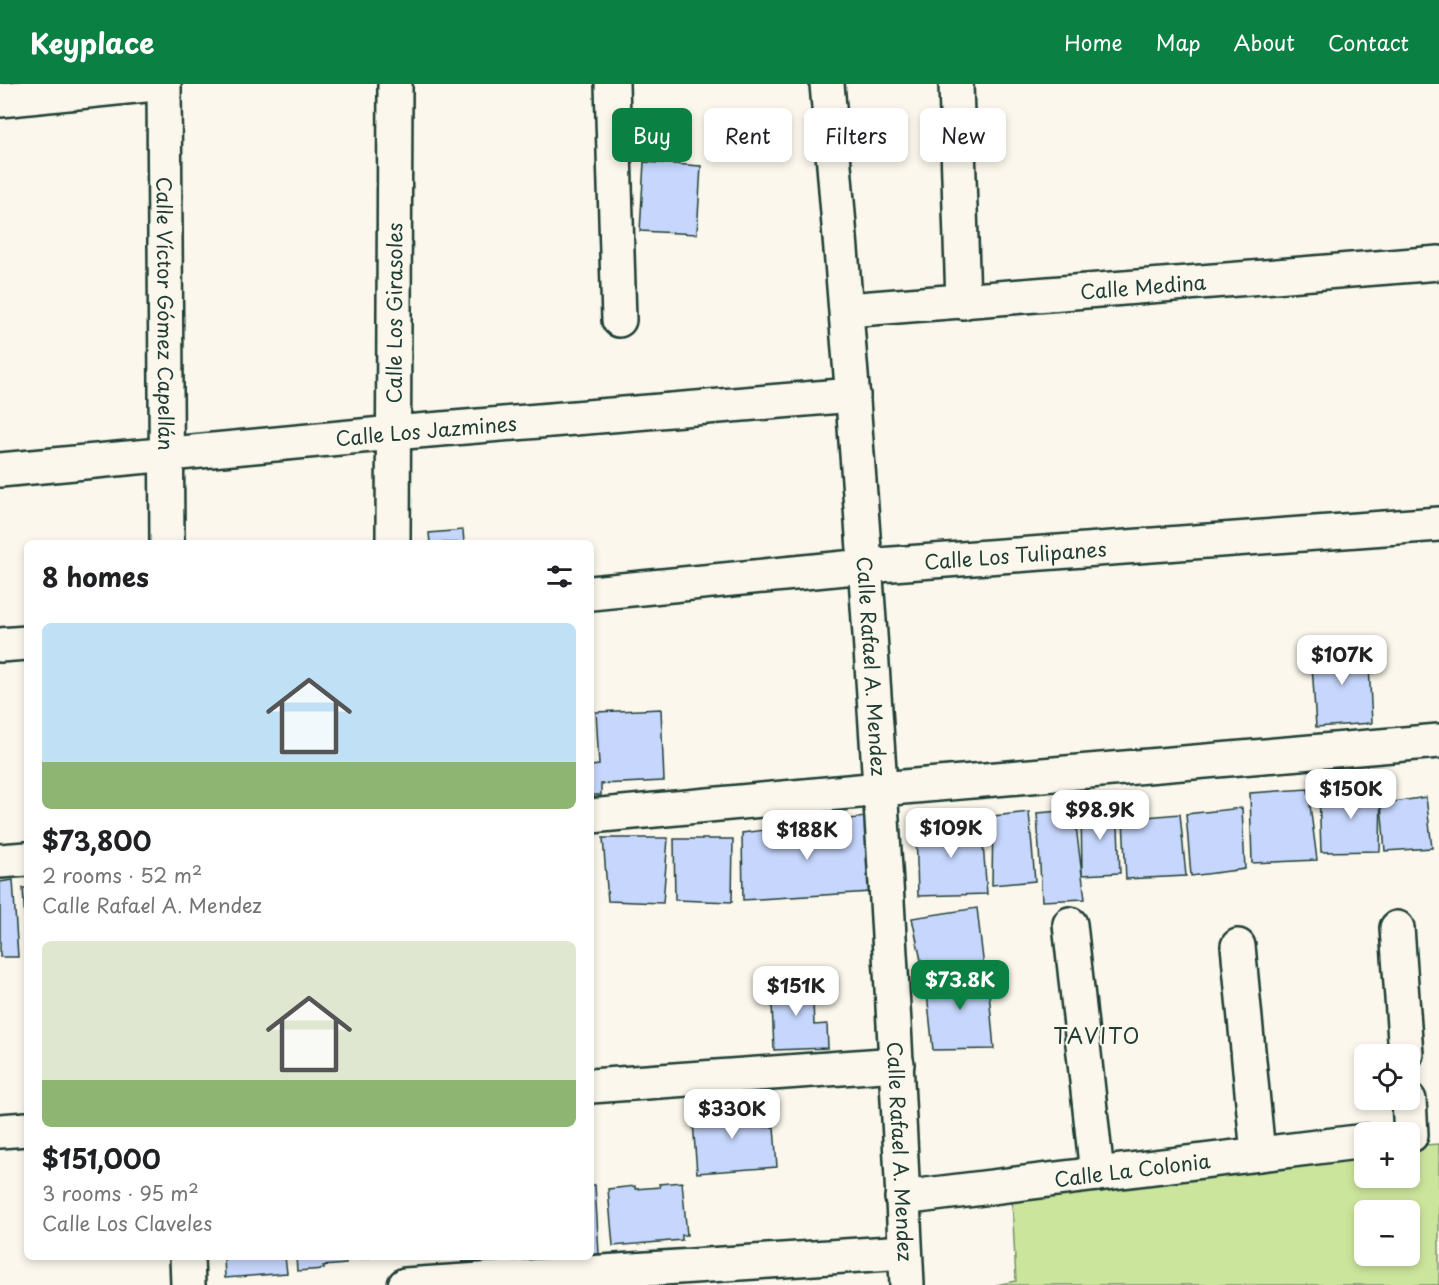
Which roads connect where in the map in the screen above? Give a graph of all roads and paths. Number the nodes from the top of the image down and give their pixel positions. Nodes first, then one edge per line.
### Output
1 (155, 84) edge
2 (164, 84) edge
3 (395, 84) edge
4 (612, 84) edge
5 (827, 84) edge
6 (956, 84) edge
7 (0, 99) edge
8 (1439, 263) edge
9 (963, 302) junction
10 (847, 310) junction
11 (619, 320) dead end
12 (853, 395) junction
13 (393, 433) junction
14 (166, 454) junction
15 (0, 470) edge
16 (1439, 524) edge
17 (167, 540) edge
18 (393, 540) edge
19 (865, 566) junction
20 (594, 593) edge
21 (24, 643) edge
22 (0, 645) edge
23 (1439, 741) edge
24 (880, 789) junction
25 (594, 816) edge
26 (24, 859) edge
27 (0, 861) edge
28 (1070, 924) dead end
29 (1397, 928) dead end
30 (1238, 946) dead end
31 (1405, 1044) edge
32 (897, 1064) junction
33 (594, 1086) edge
34 (24, 1128) edge
35 (0, 1131) edge
36 (1354, 1142) edge
37 (1258, 1154) junction
38 (1097, 1174) junction
39 (902, 1198) junction
40 (905, 1252) junction
41 (187, 1260) edge
42 (189, 1285) edge
43 (405, 1285) edge
44 (907, 1285) edge

1 - 7 street
2 - 14 street, Calle Víctor Gómez Capellán
3 - 13 street, Calle Los Girasoles
4 - 11 street
5 - 10 street, Calle Rafael A. Mendez
6 - 9 street
8 - 9 street, Calle Medina
9 - 10 street, Calle Medina
10 - 12 street, Calle Rafael A. Mendez
12 - 13 street, Calle Los Jazmines
12 - 19 street, Calle Rafael A. Mendez
13 - 14 street, Calle Los Jazmines
13 - 18 street, Calle Los Girasoles
14 - 15 street, Calle Los Jazmines
14 - 17 street, Calle Víctor Gómez Capellán
16 - 19 street, Calle Los Tulipanes
19 - 20 street, Calle Los Tulipanes
19 - 24 street, Calle Rafael A. Mendez
21 - 22 street
23 - 24 street
24 - 25 street
24 - 32 street, Calle Rafael A. Mendez
26 - 27 street
28 - 38 street
29 - 31 street
30 - 37 street
32 - 33 street
32 - 39 street, Calle Rafael A. Mendez
34 - 35 street
36 - 37 street, Calle La Colonia
37 - 38 street, Calle La Colonia
38 - 39 street, Calle La Colonia
39 - 40 street, Calle Rafael A. Mendez
40 - 43 street
40 - 44 street, Calle Rafael A. Mendez
41 - 42 street

